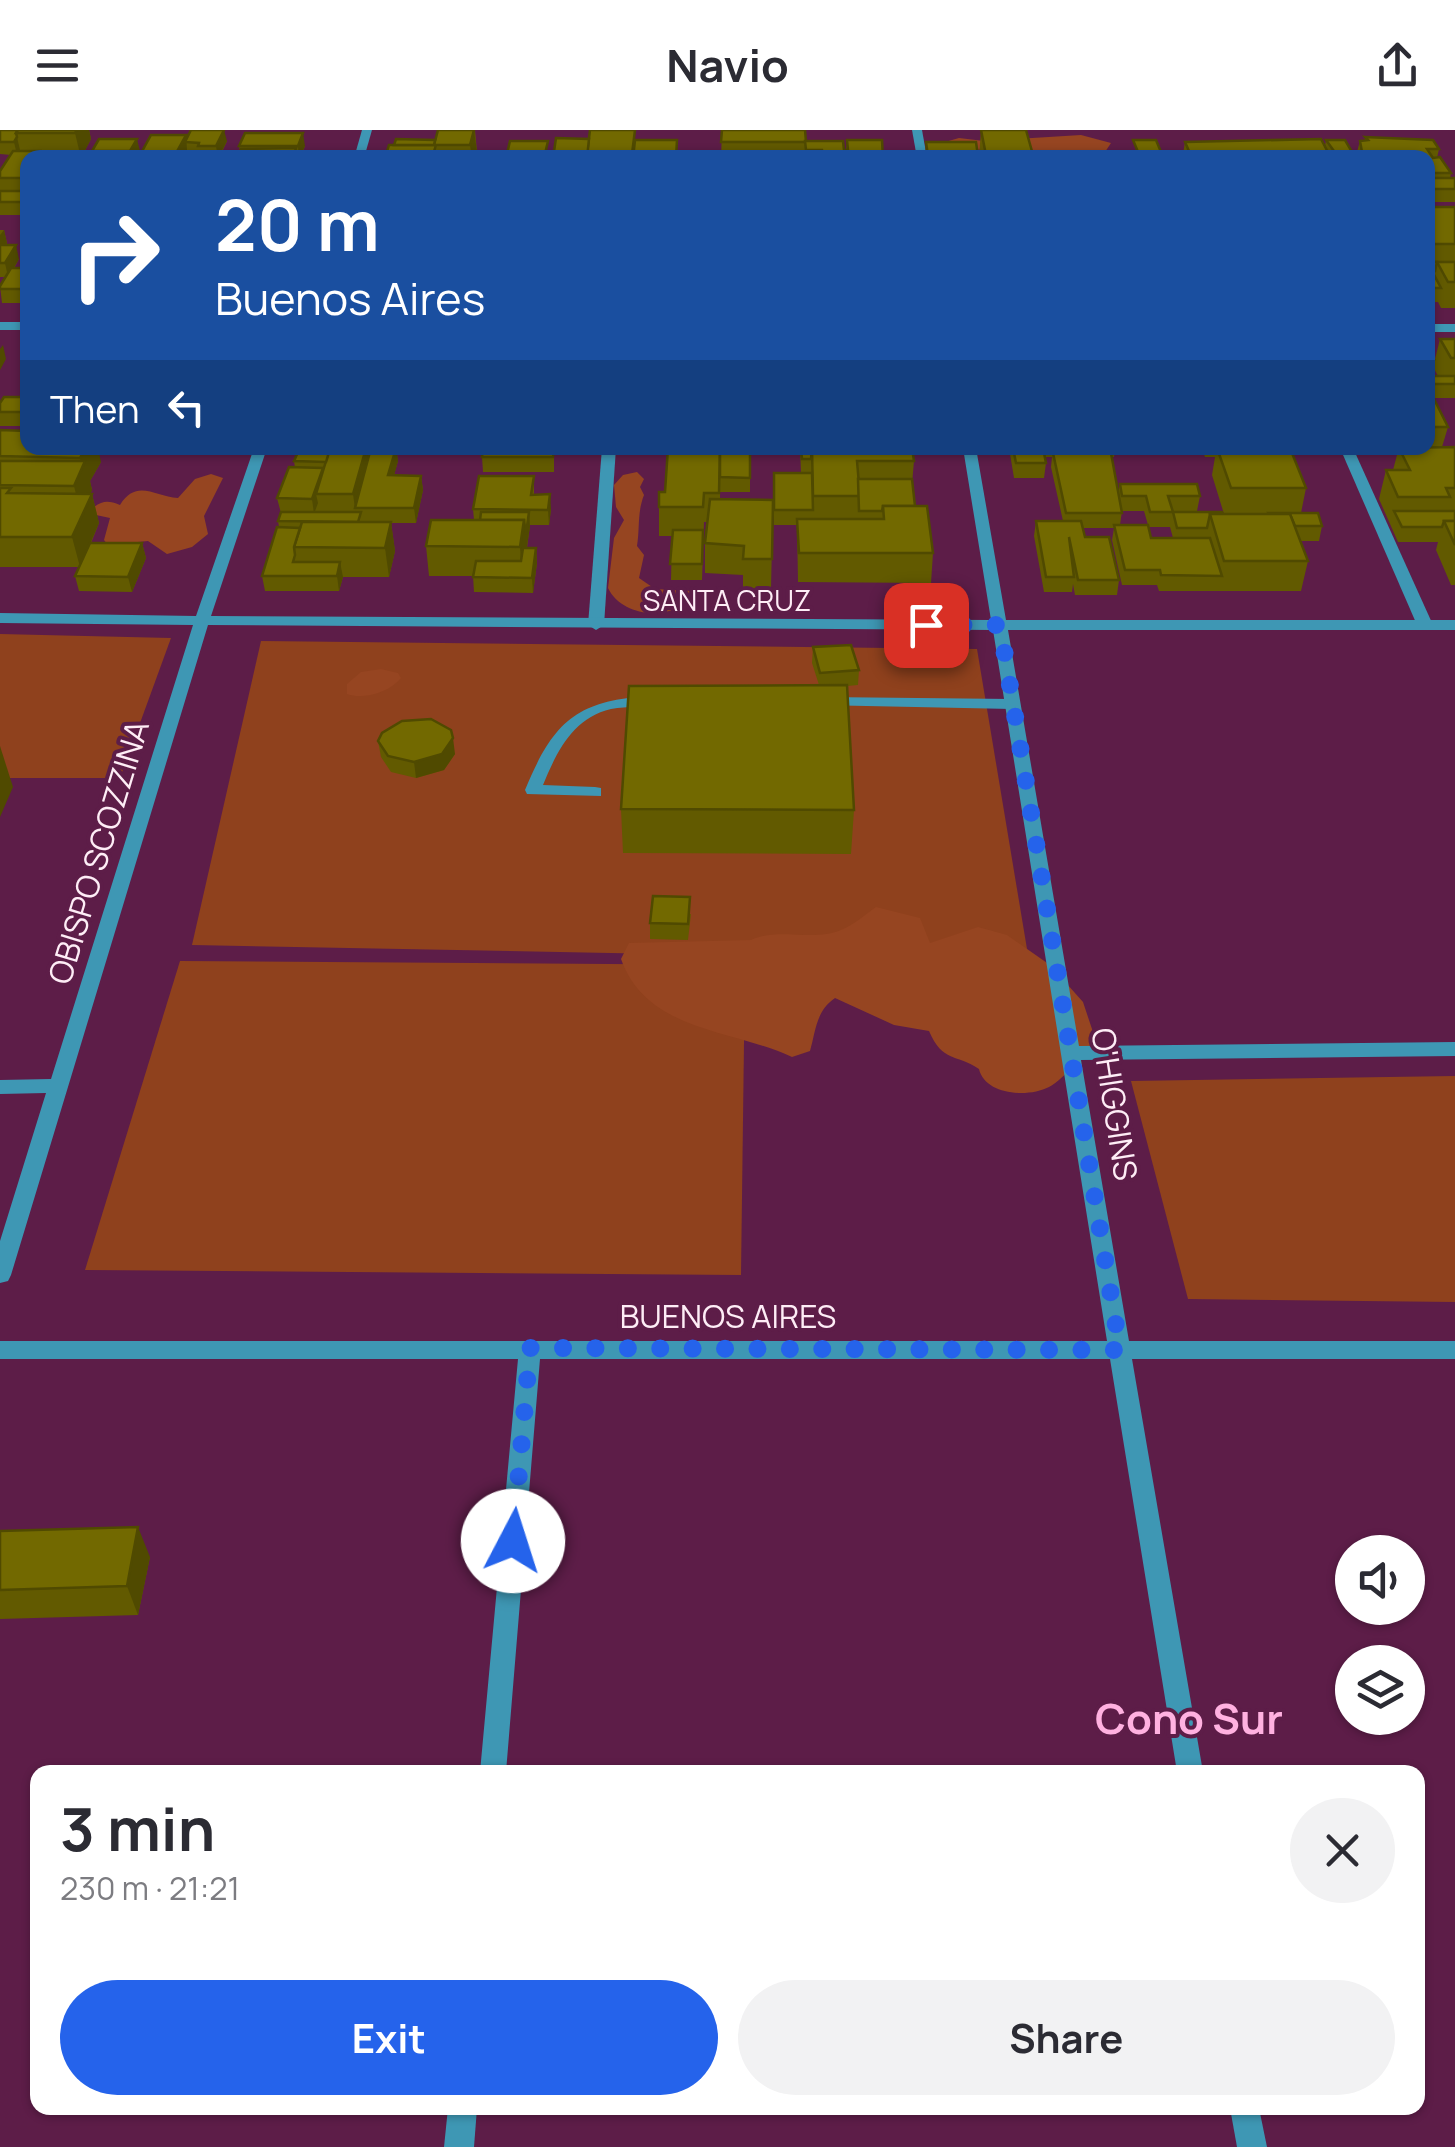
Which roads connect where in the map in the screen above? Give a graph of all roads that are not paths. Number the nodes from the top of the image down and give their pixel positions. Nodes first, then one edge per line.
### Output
1 (258, 455) edge
2 (608, 455) edge
3 (971, 455) edge
4 (1349, 455) edge
5 (0, 618) edge
6 (202, 619) junction
7 (1425, 624) junction
8 (1455, 624) edge
9 (1000, 625) junction
10 (596, 626) junction
11 (668, 701) edge
12 (802, 702) edge
13 (1012, 704) junction
14 (595, 792) dead end
15 (1455, 1049) edge
16 (1071, 1053) junction
17 (58, 1086) junction
18 (0, 1087) edge
19 (0, 1275) edge
20 (530, 1348) junction
21 (0, 1350) edge
22 (1120, 1350) junction
23 (1455, 1350) edge
24 (494, 1765) edge
25 (1189, 1765) edge
26 (462, 2115) edge
27 (1246, 2115) edge
28 (460, 2147) edge
29 (1252, 2147) edge

1 - 6 street, OBISPO SCOZZINA
2 - 10 street
3 - 9 street, O'HIGGINS
4 - 7 street
5 - 6 street, SANTA CRUZ
6 - 10 street, SANTA CRUZ
6 - 17 street, OBISPO SCOZZINA
7 - 8 street, SANTA CRUZ
7 - 9 street, SANTA CRUZ
9 - 10 street, SANTA CRUZ
9 - 13 street, O'HIGGINS
11 - 14 street
12 - 13 street
13 - 16 street, O'HIGGINS
15 - 16 street
16 - 22 street, O'HIGGINS
17 - 18 street
17 - 19 street, OBISPO SCOZZINA
20 - 21 street, BUENOS AIRES
20 - 22 street, BUENOS AIRES
20 - 24 street
22 - 23 street, BUENOS AIRES
22 - 25 street, O'HIGGINS
26 - 28 street
27 - 29 street

